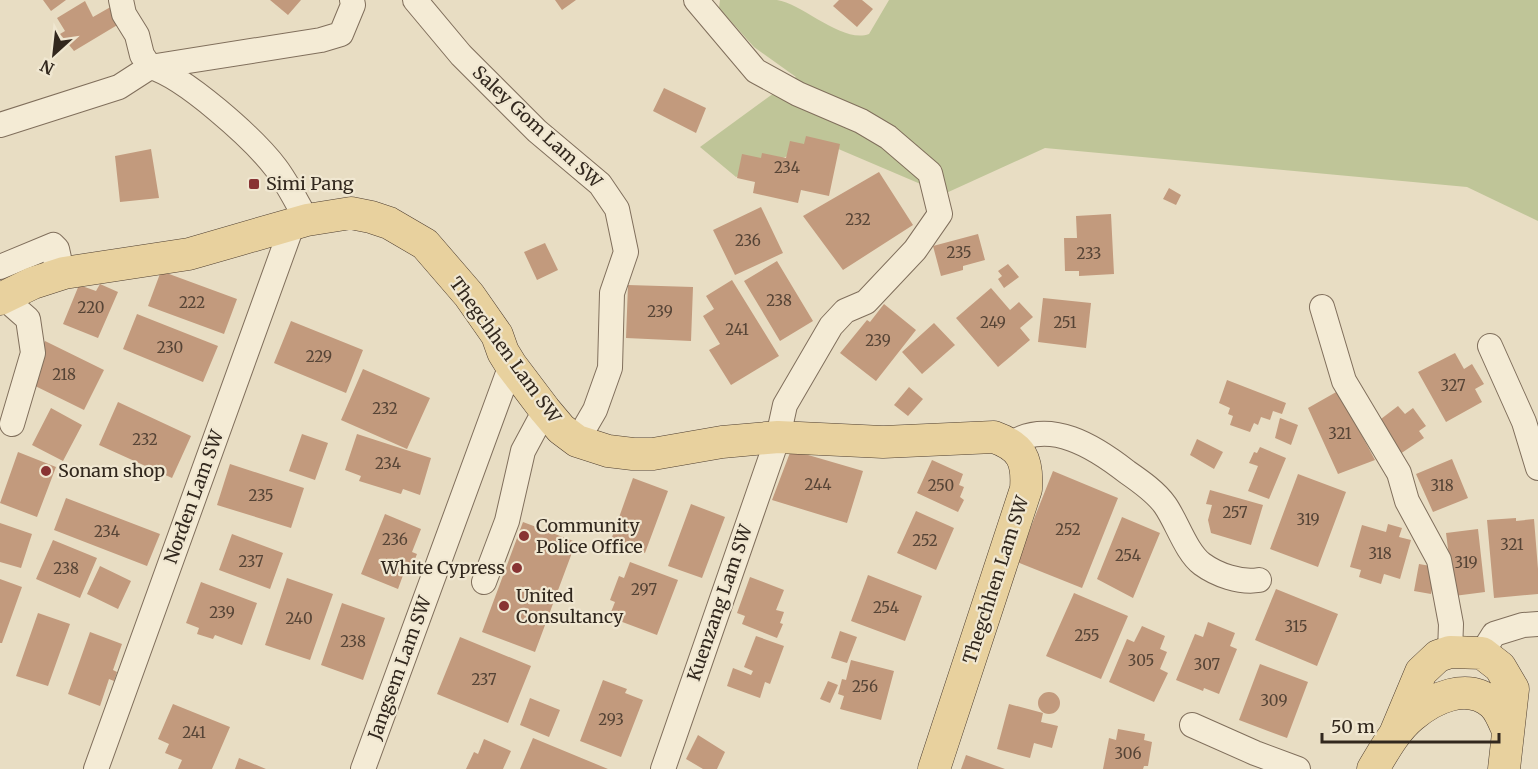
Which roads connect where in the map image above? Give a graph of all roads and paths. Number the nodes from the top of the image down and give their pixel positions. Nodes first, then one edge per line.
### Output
1 (121, 0) edge
2 (133, 0) edge
3 (352, 0) edge
4 (415, 0) edge
5 (696, 0) edge
6 (150, 67) junction
7 (0, 125) edge
8 (299, 223) junction
9 (0, 267) edge
10 (50, 277) junction
11 (2, 298) edge
12 (1322, 306) dead end
13 (1490, 346) dead end
14 (511, 365) junction
15 (545, 411) junction
16 (12, 424) dead end
17 (778, 437) junction
18 (577, 441) junction
19 (1010, 444) junction
20 (1538, 468) edge
21 (1258, 580) dead end
22 (484, 582) dead end
23 (1538, 624) edge
24 (1450, 652) junction
25 (1482, 653) junction
26 (1192, 725) dead end
27 (1508, 731) junction
28 (1395, 734) junction
29 (96, 769) edge
30 (363, 769) edge
31 (663, 769) edge
32 (934, 769) edge
33 (1298, 769) edge
34 (1373, 769) edge
35 (1504, 769) edge

1 - 6 street
2 - 6 street
3 - 6 street
4 - 18 street, Saley Gom Lam SW
5 - 17 street, Kuenzang Lam SW
6 - 7 street
6 - 8 street
8 - 10 main road, Thegchhen Lam SW
8 - 14 main road, Thegchhen Lam SW
8 - 29 street, Norden Lam SW
9 - 10 street
10 - 11 main road, Thegchhen Lam SW
11 - 16 street
12 - 24 street
13 - 20 street
14 - 15 main road, Thegchhen Lam SW
14 - 30 street, Jangsem Lam SW
15 - 18 main road, Thegchhen Lam SW
15 - 22 street
17 - 18 main road, Thegchhen Lam SW
17 - 19 main road, Thegchhen Lam SW
17 - 31 street, Kuenzang Lam SW
19 - 21 street
19 - 32 main road, Thegchhen Lam SW
23 - 25 street
24 - 25 main road
24 - 28 main road
25 - 27 main road
26 - 33 street
27 - 28 main road
27 - 35 main road
28 - 34 main road

